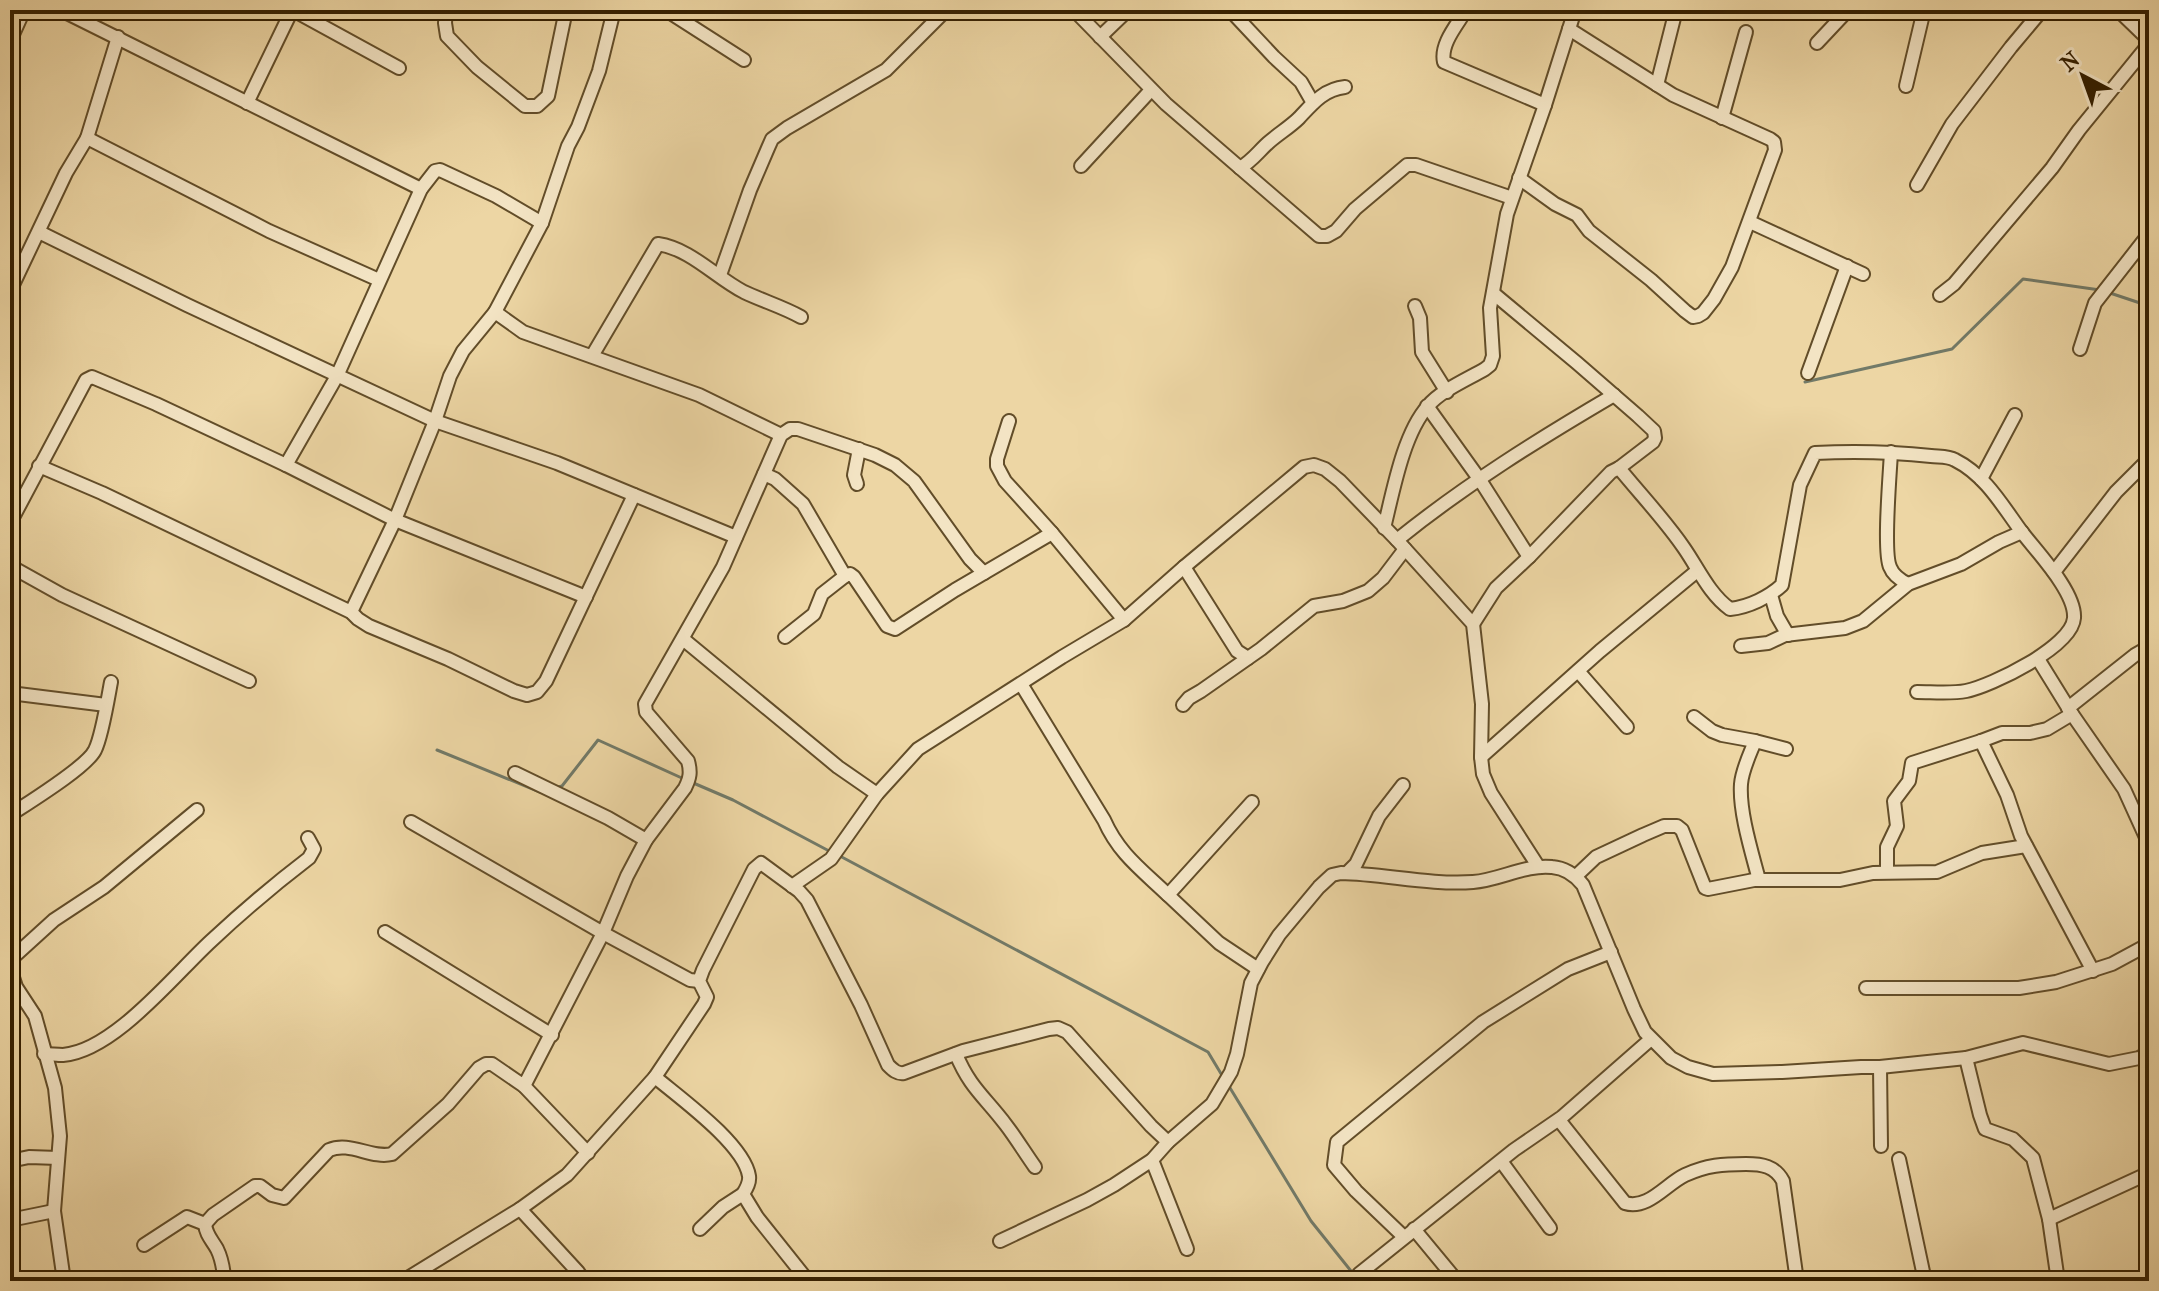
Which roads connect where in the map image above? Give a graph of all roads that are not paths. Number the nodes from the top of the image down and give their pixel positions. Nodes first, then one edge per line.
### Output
1 (24, 10) edge
2 (61, 10) edge
3 (292, 10) edge
4 (446, 10) edge
5 (566, 10) edge
6 (614, 10) edge
7 (666, 10) edge
8 (946, 10) edge
9 (1074, 10) edge
10 (1128, 10) edge
11 (1230, 10) edge
12 (1466, 10) edge
13 (1561, 10) edge
14 (1676, 10) edge
15 (1848, 10) edge
16 (1924, 10) edge
17 (2042, 10) edge
18 (2118, 10) edge
19 (1575, 12) edge
20 (1569, 29) junction
21 (1746, 32) dead end
22 (118, 37) junction
23 (1100, 37) junction
24 (10, 41) edge
25 (2149, 42) edge
26 (1817, 43) dead end
27 (744, 60) dead end
28 (399, 68) dead end
29 (1657, 85) junction
30 (1906, 86) dead end
31 (1345, 87) dead end
32 (1151, 90) junction
33 (247, 103) junction
34 (1313, 103) junction
35 (1545, 105) junction
36 (1722, 118) junction
37 (87, 138) junction
38 (1081, 166) dead end
39 (1240, 168) junction
40 (1519, 178) junction
41 (1917, 185) dead end
42 (421, 189) junction
43 (1512, 198) junction
44 (1750, 222) junction
45 (542, 223) junction
46 (39, 232) junction
47 (2149, 234) edge
48 (1847, 266) junction
49 (1863, 274) dead end
50 (720, 275) junction
51 (379, 280) junction
52 (10, 291) edge
53 (1493, 293) junction
54 (1940, 295) dead end
55 (1415, 306) dead end
56 (495, 312) junction
57 (801, 317) dead end
58 (2080, 349) dead end
59 (592, 356) junction
60 (1808, 373) dead end
61 (337, 376) junction
62 (1447, 392) junction
63 (1614, 395) junction
64 (1427, 406) junction
65 (2015, 415) dead end
66 (435, 421) junction
67 (1009, 421) dead end
68 (781, 435) junction
69 (859, 449) junction
70 (1891, 452) junction
71 (2149, 459) edge
72 (286, 465) junction
73 (39, 466) junction
74 (1619, 468) junction
75 (764, 474) junction
76 (1981, 479) junction
77 (1480, 480) junction
78 (857, 484) dead end
79 (634, 495) junction
80 (395, 520) junction
81 (10, 523) edge
82 (1384, 528) junction
83 (2022, 532) junction
84 (1052, 533) junction
85 (736, 537) junction
86 (1401, 544) junction
87 (1529, 557) junction
88 (10, 566) edge
89 (1184, 567) junction
90 (1697, 571) junction
91 (2054, 572) junction
92 (984, 573) junction
93 (845, 576) junction
94 (1908, 584) junction
95 (1771, 595) junction
96 (586, 597) junction
97 (351, 612) junction
98 (1124, 620) junction
99 (1473, 624) junction
100 (1788, 635) junction
101 (785, 637) dead end
102 (683, 639) junction
103 (1741, 646) dead end
104 (2149, 647) edge
105 (1241, 658) junction
106 (2038, 659) junction
107 (1578, 671) junction
108 (249, 681) dead end
109 (111, 682) dead end
110 (1021, 684) junction
111 (1917, 692) dead end
112 (10, 693) edge
113 (106, 705) junction
114 (1183, 705) dead end
115 (2070, 711) junction
116 (1694, 717) dead end
117 (1627, 727) dead end
118 (1755, 741) junction
119 (1981, 741) junction
120 (1786, 749) dead end
121 (1481, 757) junction
122 (515, 773) dead end
123 (1403, 785) dead end
124 (877, 794) junction
125 (1252, 802) dead end
126 (197, 810) dead end
127 (10, 815) edge
128 (411, 822) dead end
129 (308, 838) dead end
130 (646, 840) junction
131 (2149, 844) edge
132 (2026, 846) junction
133 (1538, 866) junction
134 (1887, 872) junction
135 (1347, 873) junction
136 (1576, 876) junction
137 (1759, 880) junction
138 (792, 886) junction
139 (1168, 895) junction
140 (385, 932) dead end
141 (603, 933) junction
142 (2149, 944) edge
143 (1611, 952) junction
144 (10, 960) edge
145 (10, 968) edge
146 (1258, 969) junction
147 (2093, 971) junction
148 (699, 981) junction
149 (1866, 988) dead end
150 (552, 1035) junction
151 (1651, 1039) junction
152 (2149, 1053) edge
153 (44, 1054) junction
154 (956, 1054) junction
155 (1966, 1058) junction
156 (1880, 1067) junction
157 (655, 1077) junction
158 (524, 1086) junction
159 (1559, 1120) junction
160 (1168, 1142) junction
161 (1881, 1146) dead end
162 (588, 1153) junction
163 (58, 1158) junction
164 (1899, 1159) dead end
165 (1152, 1160) junction
166 (10, 1161) edge
167 (1501, 1161) junction
168 (1035, 1167) dead end
169 (2149, 1173) edge
170 (743, 1194) junction
171 (520, 1209) junction
172 (54, 1211) junction
173 (2049, 1219) junction
174 (10, 1220) edge
175 (205, 1224) junction
176 (1550, 1228) dead end
177 (700, 1229) dead end
178 (1409, 1233) junction
179 (1000, 1241) dead end
180 (144, 1245) dead end
181 (1187, 1249) dead end
182 (1359, 1274) dead end
183 (64, 1281) edge
184 (220, 1281) edge
185 (403, 1281) edge
186 (584, 1281) edge
187 (808, 1281) edge
188 (1457, 1281) edge
189 (1797, 1281) edge
190 (1925, 1281) edge
191 (2058, 1281) edge

1 - 24 street
2 - 22 street
3 - 28 street
3 - 33 street
4 - 5 street
6 - 45 street
7 - 27 street
8 - 50 street
9 - 23 street
10 - 23 street
11 - 34 street
12 - 35 street
13 - 19 street
14 - 29 street
15 - 26 street
16 - 30 street
17 - 41 street
18 - 25 street
19 - 20 street
20 - 29 street
20 - 35 street
21 - 36 street
22 - 33 street
22 - 37 street
23 - 32 street
25 - 54 street
29 - 36 street
31 - 34 street
32 - 38 street
32 - 39 street
33 - 42 street
34 - 39 street
35 - 40 street
36 - 44 street
37 - 46 street
37 - 51 street
39 - 43 street
40 - 43 street
40 - 44 street
42 - 45 street
42 - 51 street
43 - 53 street
44 - 48 street
45 - 56 street
46 - 52 street
46 - 61 street
47 - 58 street
48 - 49 street
48 - 60 street
50 - 57 street
50 - 59 street
51 - 61 street
53 - 62 street
53 - 63 street
55 - 62 street
56 - 59 street
56 - 66 street
59 - 68 street
61 - 66 street
61 - 72 street
62 - 64 street
63 - 74 street
63 - 77 street
64 - 77 street
64 - 82 street
65 - 76 street
66 - 79 street
66 - 80 street
67 - 84 street
68 - 69 street
68 - 75 street
69 - 78 street
69 - 92 street
70 - 76 street
70 - 94 street
70 - 95 street
71 - 91 street
72 - 73 street
72 - 80 street
73 - 81 street
73 - 97 street
74 - 87 street
74 - 90 street
75 - 85 street
75 - 93 street
76 - 83 street
77 - 86 street
77 - 87 street
79 - 85 street
79 - 96 street
80 - 96 street
80 - 97 street
82 - 86 street
82 - 89 street
83 - 91 street
83 - 94 street
84 - 92 street
84 - 98 street
85 - 102 street
86 - 99 street
86 - 105 street
87 - 99 street
88 - 108 street
89 - 98 street
89 - 105 street
90 - 95 street
90 - 107 street
91 - 106 street
92 - 93 street
93 - 101 street
94 - 100 street
95 - 100 street
96 - 97 street
98 - 110 street
99 - 121 street
100 - 103 street
102 - 124 street
102 - 130 street
104 - 115 street
105 - 114 street
106 - 111 street
106 - 115 street
107 - 117 street
107 - 121 street
109 - 113 street
110 - 124 street
110 - 139 street
112 - 113 street
113 - 127 street
115 - 119 street
115 - 131 street
116 - 118 street
118 - 120 street
118 - 137 street
119 - 132 street
119 - 134 street
121 - 133 street
122 - 130 street
123 - 135 street
124 - 138 street
125 - 139 street
126 - 144 street
128 - 141 street
129 - 153 street
130 - 141 street
132 - 134 street
132 - 147 street
133 - 135 street
133 - 136 street
134 - 137 street
135 - 146 street
136 - 137 street
136 - 143 street
138 - 148 street
138 - 154 street
139 - 146 street
140 - 150 street
141 - 148 street
141 - 150 street
142 - 147 street
143 - 151 street
143 - 178 street
145 - 153 street
146 - 160 street
147 - 149 street
148 - 157 street
150 - 158 street
151 - 156 street
151 - 159 street
152 - 155 street
153 - 163 street
154 - 160 street
154 - 168 street
155 - 156 street
155 - 173 street
156 - 161 street
157 - 162 street
157 - 170 street
158 - 162 street
158 - 175 street
159 - 167 street
159 - 189 street
160 - 165 street
162 - 171 street
163 - 166 street
163 - 172 street
164 - 190 street
165 - 179 street
165 - 181 street
167 - 176 street
167 - 178 street
169 - 173 street
170 - 177 street
170 - 187 street
171 - 185 street
171 - 186 street
172 - 174 street
172 - 183 street
173 - 191 street
175 - 180 street
175 - 184 street
178 - 182 street
178 - 188 street

